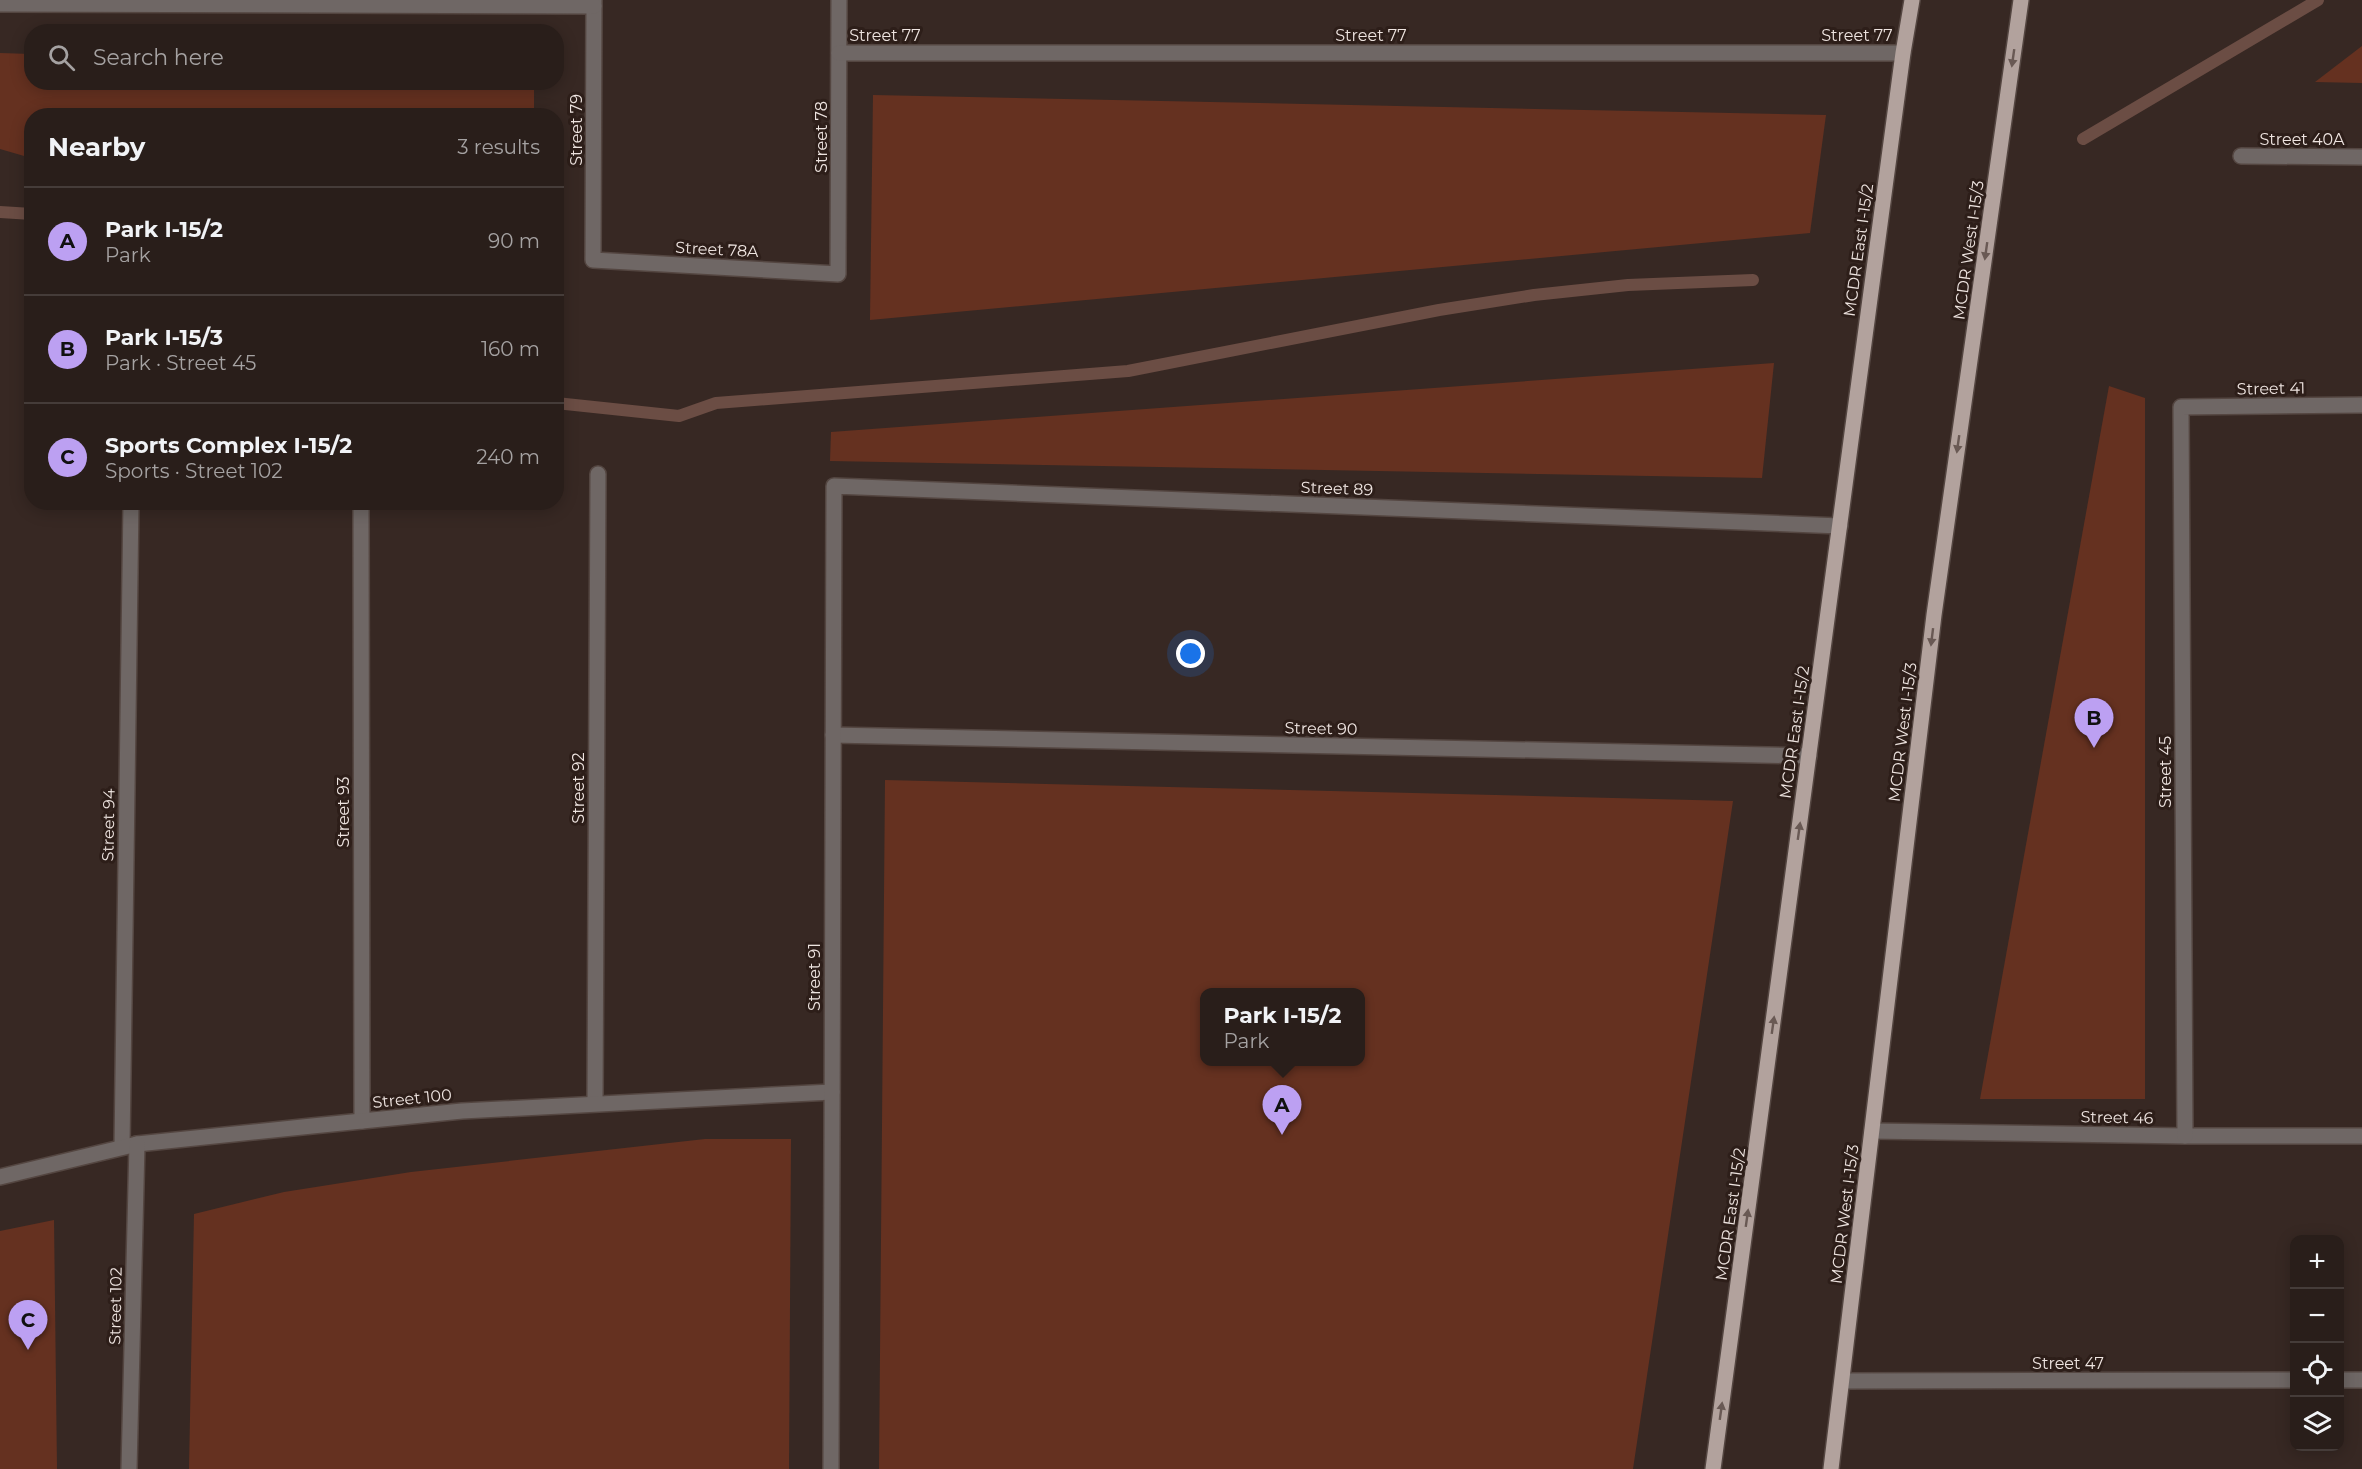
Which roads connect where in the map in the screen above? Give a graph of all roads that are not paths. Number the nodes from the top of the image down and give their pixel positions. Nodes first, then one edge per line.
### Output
1 (839, 0) edge
2 (1912, 0) edge
3 (2021, 0) edge
4 (116, 3) edge
5 (362, 3) edge
6 (594, 3) edge
7 (0, 4) edge
8 (839, 53) junction
9 (1903, 53) junction
10 (2241, 156) dead end
11 (2362, 157) edge
12 (593, 260) joint
13 (838, 274) joint
14 (2362, 405) edge
15 (2181, 407) joint
16 (598, 474) dead end
17 (834, 486) joint
18 (131, 510) edge
19 (361, 510) edge
20 (1840, 526) junction
21 (833, 735) junction
22 (1809, 756) junction
23 (832, 1092) junction
24 (595, 1103) junction
25 (362, 1121) junction
26 (1872, 1131) junction
27 (2185, 1136) junction
28 (2362, 1136) edge
29 (129, 1145) junction
30 (0, 1177) edge
31 (2290, 1380) edge
32 (2344, 1380) edge
33 (2362, 1380) edge
34 (1842, 1382) junction
35 (129, 1469) edge
36 (831, 1469) edge
37 (1713, 1469) edge
38 (1831, 1469) edge

1 - 8 street, Street 78
2 - 9 main road, MCDR East I-15/2
3 -> 26 main road, MCDR West I-15/3
4 - 5 street
4 - 7 street
5 - 6 street
6 - 12 street, Street 79
8 - 9 street, Street 77
8 - 13 street, Street 78
9 - 20 main road, MCDR East I-15/2
10 - 11 street, Street 40A
12 - 13 street, Street 78A
14 - 15 street, Street 41
15 - 27 street, Street 45
16 - 24 street, Street 92
17 - 20 street, Street 89
17 - 21 street, Street 91
18 - 29 street, Street 94
19 - 25 street, Street 93
20 - 22 main road, MCDR East I-15/2
21 - 22 street, Street 90
21 - 23 street, Street 91
37 -> 22 main road, MCDR East I-15/2
23 - 24 street, Street 100
23 - 36 street, Street 91
24 - 25 street, Street 100
25 - 29 street, Street 100
26 - 27 street, Street 46
26 - 34 main road, MCDR West I-15/3
27 - 28 street, Street 46
29 - 30 street, Street 100
29 - 35 street, Street 102
31 - 34 street, Street 47
32 - 33 street
34 - 38 main road, MCDR West I-15/3

